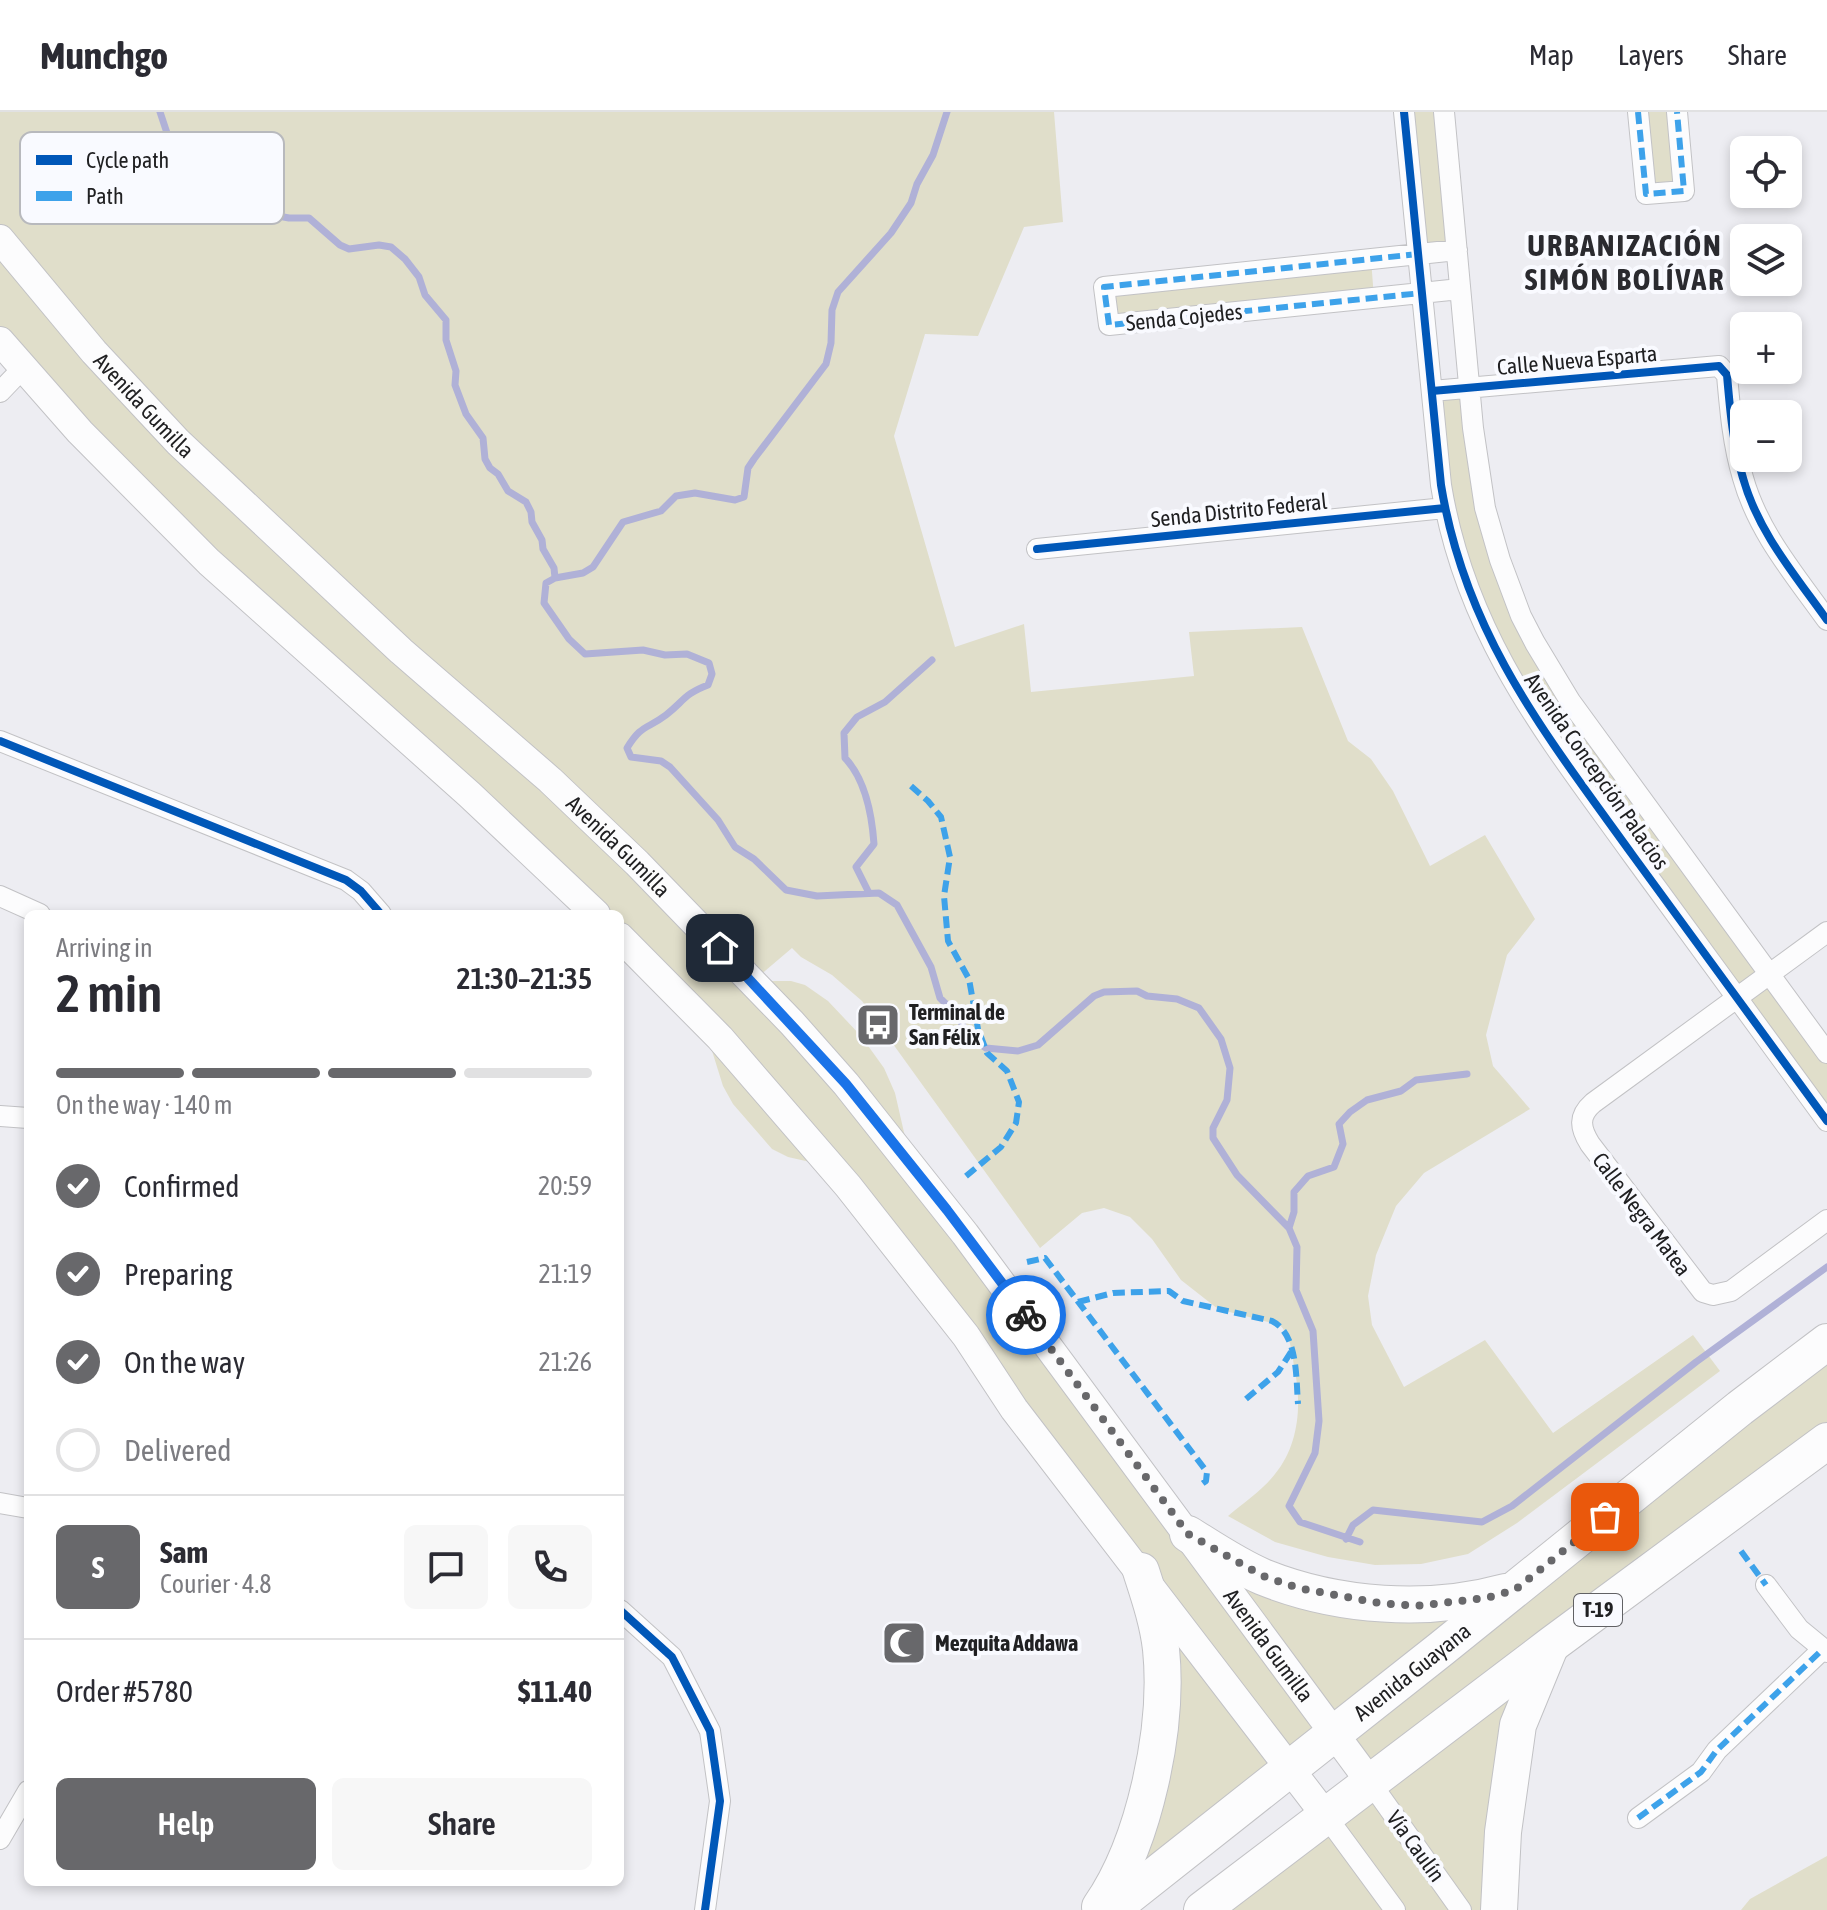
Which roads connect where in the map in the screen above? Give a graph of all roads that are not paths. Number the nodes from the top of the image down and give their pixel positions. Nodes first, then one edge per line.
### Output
1 (1404, 112) edge
2 (1444, 112) edge
3 (1638, 112) edge
4 (1677, 112) edge
5 (0, 239) edge
6 (1457, 250) junction
7 (1418, 254) junction
8 (1460, 289) junction
9 (1422, 293) junction
10 (0, 341) edge
11 (23, 368) junction
12 (1470, 388) junction
13 (1432, 391) junction
14 (0, 392) edge
15 (1445, 508) junction
16 (1037, 549) dead end
17 (1827, 620) edge
18 (0, 741) edge
19 (0, 896) edge
20 (31, 910) edge
21 (378, 910) edge
22 (587, 910) edge
23 (1827, 932) edge
24 (624, 941) edge
25 (1769, 974) junction
26 (1737, 998) junction
27 (1827, 1053) edge
28 (0, 1116) edge
29 (24, 1118) edge
30 (1827, 1121) edge
31 (1827, 1220) edge
32 (1827, 1342) edge
33 (1827, 1441) edge
34 (0, 1503) edge
35 (24, 1507) edge
36 (1188, 1534) junction
37 (1141, 1571) junction
38 (1766, 1585) dead end
39 (1515, 1590) junction
40 (624, 1614) edge
41 (1551, 1645) junction
42 (1824, 1651) edge
43 (1334, 1734) junction
44 (1290, 1768) junction
45 (1370, 1782) junction
46 (24, 1798) edge
47 (1326, 1816) junction
48 (1638, 1818) dead end
49 (0, 1839) edge
50 (705, 1910) edge
51 (1098, 1910) edge
52 (1111, 1910) edge
53 (1202, 1910) edge
54 (1395, 1910) edge
55 (1461, 1910) edge
56 (1499, 1910) edge

1 - 7 street, Avenida Concepción Palacios
2 - 6 street, Avenida Concepción Palacios
3 - 4 street
5 - 36 main road, Avenida Gumilla
6 - 7 street, Senda Cojedes
6 - 8 street, Avenida Concepción Palacios
7 - 9 street, Avenida Concepción Palacios
7 - 9 street, Senda Cojedes
8 - 9 street, Senda Cojedes
8 - 12 street, Avenida Concepción Palacios
9 - 13 street, Avenida Concepción Palacios
10 - 11 main road
11 - 14 street
11 - 22 main road
12 - 13 street, Calle Nueva Esparta
12 - 17 street, Calle Nueva Esparta
12 - 25 street, Avenida Concepción Palacios
13 - 15 street, Avenida Concepción Palacios
15 - 16 street, Senda Distrito Federal
15 - 26 street, Avenida Concepción Palacios
18 - 21 street
19 - 20 street
23 - 25 street
24 - 37 main road
25 - 26 street
25 - 27 street, Avenida Concepción Palacios
26 - 30 street, Avenida Concepción Palacios
26 - 31 street, Calle Negra Matea
28 - 29 street
32 - 39 highway, Avenida Guayana
33 - 41 highway, T-19
34 - 35 street
36 - 39 highway
36 - 43 main road, Avenida Gumilla
37 - 44 main road
37 - 51 highway
38 - 42 street
39 - 43 highway, Avenida Guayana
40 - 50 street
41 - 45 highway, T-19
41 - 56 highway
42 - 48 street
43 - 44 highway, Avenida Guayana
43 - 45 main road, Avenida Gumilla
44 - 47 main road
44 - 52 highway, Avenida Guayana
45 - 47 highway, T-19
45 - 55 street, Vía Caulín
46 - 49 street
47 - 53 highway, T-19
47 - 54 street

